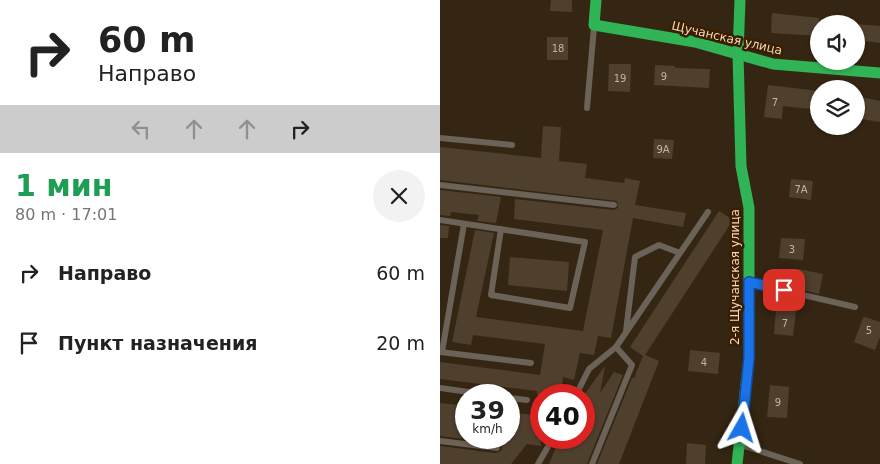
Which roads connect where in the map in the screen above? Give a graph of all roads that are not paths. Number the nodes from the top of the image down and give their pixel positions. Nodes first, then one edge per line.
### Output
1 (596, 0) edge
2 (740, 0) edge
3 (594, 25) junction
4 (738, 54) junction
5 (880, 74) edge
6 (587, 108) dead end
7 (440, 138) edge
8 (512, 145) dead end
9 (440, 185) edge
10 (614, 205) dead end
11 (708, 212) dead end
12 (440, 220) edge
13 (464, 224) junction
14 (501, 229) junction
15 (680, 253) junction
16 (749, 282) junction
17 (855, 307) dead end
18 (626, 333) junction
19 (616, 347) junction
20 (441, 352) edge
21 (530, 363) dead end
22 (582, 384) edge
23 (440, 388) edge
24 (455, 390) edge
25 (520, 399) edge
26 (527, 400) dead end
27 (440, 440) edge
28 (455, 442) edge
29 (740, 445) junction
30 (547, 449) edge
31 (538, 464) edge
32 (592, 464) edge
33 (737, 464) edge
34 (800, 464) edge

1 - 3 street
2 - 4 street, 2-я Щучанская улица
3 - 4 street, Щучанская улица
3 - 6 lane
4 - 5 street, Щучанская улица
4 - 16 street, 2-я Щучанская улица
7 - 8 lane
9 - 10 lane
11 - 15 lane
12 - 13 lane
13 - 14 lane
13 - 20 lane
14 - 14 lane
15 - 18 lane
15 - 18 lane
16 - 17 lane
16 - 29 street, 2-я Щучанская улица
18 - 19 lane
19 - 22 lane
19 - 32 lane
20 - 21 lane
23 - 24 lane
25 - 26 lane
27 - 28 lane
29 - 33 street, 2-я Щучанская улица
29 - 34 lane
30 - 31 lane

